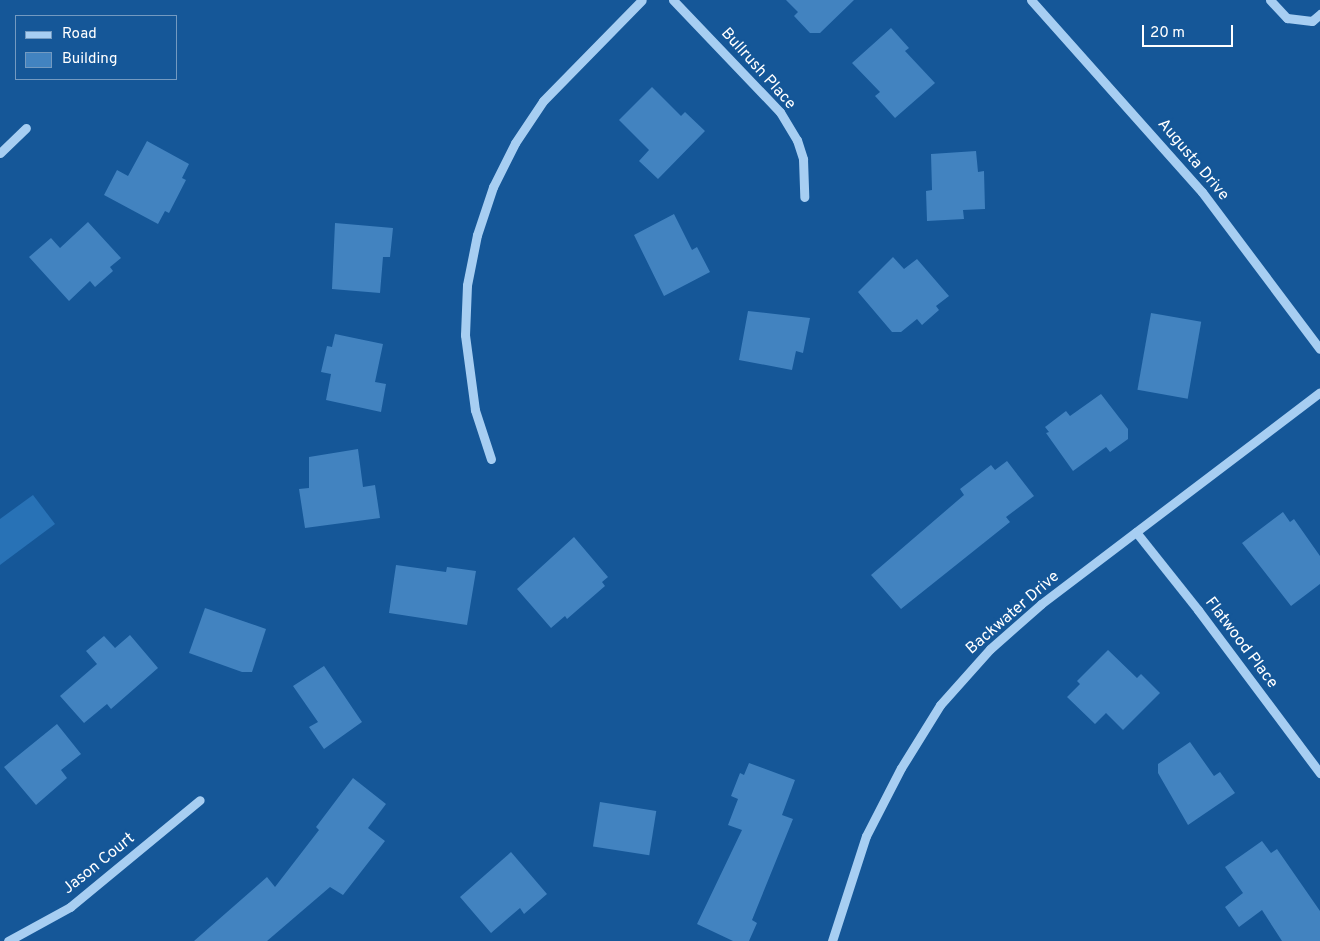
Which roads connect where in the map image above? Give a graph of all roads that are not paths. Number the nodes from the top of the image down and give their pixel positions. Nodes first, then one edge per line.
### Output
1 (642, 0) edge
2 (673, 0) edge
3 (1031, 0) edge
4 (1270, 0) edge
5 (1320, 14) edge
6 (26, 128) dead end
7 (0, 153) edge
8 (804, 197) dead end
9 (1320, 349) edge
10 (1320, 392) edge
11 (491, 459) dead end
12 (1136, 532) junction
13 (1320, 773) edge
14 (200, 800) dead end
15 (8, 941) edge
16 (832, 941) edge

1 - 11 street
2 - 8 street, Bullrush Place
3 - 9 street, Augusta Drive
4 - 5 street
6 - 7 street
10 - 12 street, Backwater Drive
12 - 13 street, Flatwood Place
12 - 16 street, Backwater Drive
14 - 15 street, Jason Court

